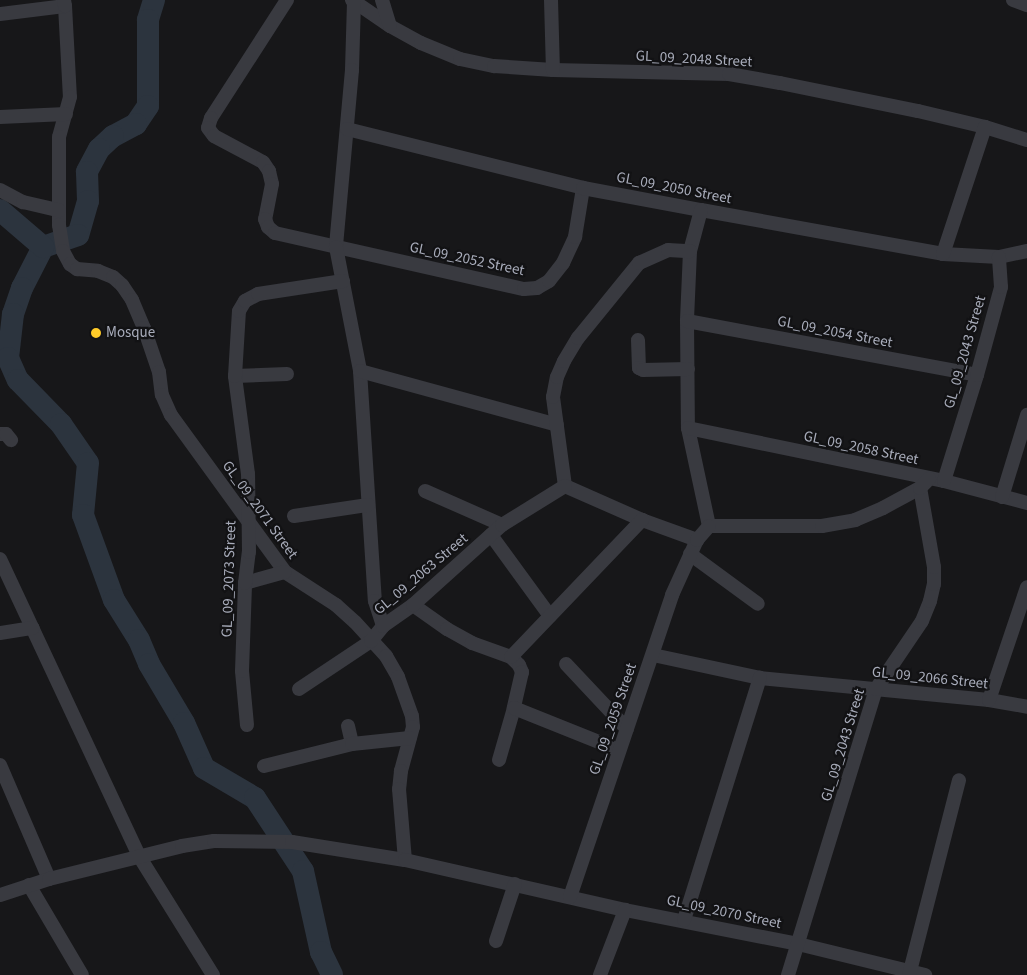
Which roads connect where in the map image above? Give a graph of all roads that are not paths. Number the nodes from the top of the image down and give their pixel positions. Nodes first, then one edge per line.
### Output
1 (287, 0) edge
2 (382, 0) edge
3 (551, 0) edge
4 (1013, 0) edge
5 (353, 1) edge
6 (64, 3) edge
7 (1027, 5) edge
8 (0, 14) edge
9 (390, 26) junction
10 (553, 70) junction
11 (66, 114) junction
12 (0, 117) edge
13 (984, 127) junction
14 (347, 129) junction
15 (1027, 140) edge
16 (583, 188) junction
17 (0, 190) edge
18 (59, 210) junction
19 (701, 210) junction
20 (336, 247) junction
21 (690, 251) junction
22 (1027, 251) edge
23 (943, 254) junction
24 (999, 257) junction
25 (343, 281) junction
26 (687, 321) junction
27 (638, 340) dead end
28 (688, 370) junction
29 (360, 371) junction
30 (287, 374) dead end
31 (977, 375) junction
32 (235, 376) junction
33 (1027, 415) edge
34 (557, 425) junction
35 (688, 428) junction
36 (944, 481) junction
37 (924, 483) junction
38 (565, 486) junction
39 (425, 491) dead end
40 (1002, 497) junction
41 (1027, 503) edge
42 (368, 505) junction
43 (294, 516) dead end
44 (642, 520) junction
45 (248, 522) junction
46 (502, 525) junction
47 (709, 526) junction
48 (491, 535) junction
49 (698, 540) junction
50 (690, 554) junction
51 (0, 558) edge
52 (286, 572) junction
53 (245, 583) junction
54 (1027, 587) edge
55 (758, 604) dead end
56 (413, 605) junction
57 (550, 616) junction
58 (383, 626) junction
59 (33, 628) junction
60 (0, 633) edge
61 (371, 641) junction
62 (653, 655) junction
63 (511, 657) junction
64 (566, 664) dead end
65 (760, 678) junction
66 (876, 689) junction
67 (299, 690) dead end
68 (989, 700) junction
69 (1027, 706) edge
70 (514, 708) junction
71 (247, 725) dead end
72 (348, 726) dead end
73 (627, 729) junction
74 (410, 738) junction
75 (352, 744) junction
76 (619, 750) junction
77 (499, 760) dead end
78 (0, 765) edge
79 (264, 766) dead end
80 (959, 780) dead end
81 (138, 856) junction
82 (405, 860) junction
83 (48, 879) junction
84 (515, 884) junction
85 (29, 885) junction
86 (0, 895) edge
87 (570, 897) junction
88 (625, 910) junction
89 (684, 920) junction
90 (496, 941) dead end
91 (798, 944) junction
92 (910, 973) edge
93 (82, 975) edge
94 (213, 975) edge
95 (600, 975) edge
96 (788, 975) edge
97 (925, 975) edge

1 - 20 street
2 - 9 street
3 - 10 street
4 - 7 street
5 - 9 street, GL_09_2048 Street
5 - 14 street
6 - 8 street
6 - 11 street
9 - 10 street, GL_09_2048 Street
10 - 13 street, GL_09_2048 Street
11 - 12 street
11 - 18 street
13 - 15 street, GL_09_2048 Street
13 - 23 street
14 - 16 street, GL_09_2050 Street
14 - 20 street
16 - 19 street, GL_09_2050 Street
16 - 20 street, GL_09_2052 Street
17 - 18 street
18 - 45 street, GL_09_2071 Street
19 - 21 street
19 - 23 street, GL_09_2050 Street
20 - 25 street
21 - 26 street
21 - 34 street
22 - 24 street
23 - 24 street, GL_09_2050 Street
24 - 31 street, GL_09_2043 Street
25 - 29 street
25 - 32 street, GL_09_2073 Street
26 - 28 street
26 - 31 street, GL_09_2054 Street
27 - 28 street
28 - 35 street
29 - 34 street
29 - 42 street
30 - 32 street
31 - 36 street, GL_09_2043 Street
32 - 45 street, GL_09_2073 Street
33 - 40 street
34 - 38 street
35 - 37 street, GL_09_2058 Street
35 - 47 street
36 - 37 street, GL_09_2058 Street
36 - 40 street, GL_09_2058 Street
37 - 47 street
37 - 66 street, GL_09_2043 Street
38 - 44 street
38 - 46 street, GL_09_2063 Street
39 - 46 street
40 - 41 street, GL_09_2058 Street
42 - 43 street
42 - 58 street
44 - 49 street
44 - 57 street
45 - 52 street, GL_09_2071 Street
45 - 53 street, GL_09_2073 Street
46 - 48 street, GL_09_2063 Street
47 - 49 street, GL_09_2059 Street
48 - 56 street, GL_09_2063 Street
48 - 57 street
49 - 50 street, GL_09_2059 Street
50 - 55 street
50 - 62 street, GL_09_2059 Street
51 - 59 street
52 - 53 street
52 - 61 street, GL_09_2071 Street
53 - 71 street, GL_09_2073 Street
54 - 68 street
56 - 58 street, GL_09_2063 Street
56 - 63 street
57 - 63 street
58 - 61 street, GL_09_2063 Street
59 - 60 street
59 - 81 street
61 - 67 street, GL_09_2063 Street
61 - 74 street, GL_09_2071 Street
62 - 65 street, GL_09_2066 Street
62 - 73 street, GL_09_2059 Street
63 - 70 street
64 - 73 street
65 - 66 street, GL_09_2066 Street
65 - 89 street
66 - 68 street, GL_09_2066 Street
66 - 91 street, GL_09_2043 Street
68 - 69 street, GL_09_2066 Street
70 - 76 street
70 - 77 street
72 - 75 street
73 - 76 street, GL_09_2059 Street
74 - 75 street
74 - 82 street, GL_09_2071 Street
75 - 79 street
76 - 87 street, GL_09_2059 Street
78 - 83 street
80 - 92 street
81 - 82 street, GL_09_2070 Street
81 - 83 street, GL_09_2070 Street
81 - 94 street
82 - 84 street, GL_09_2070 Street
83 - 85 street, GL_09_2070 Street
84 - 87 street, GL_09_2070 Street
84 - 90 street
85 - 86 street, GL_09_2070 Street
85 - 93 street
87 - 88 street, GL_09_2070 Street
88 - 89 street, GL_09_2070 Street
88 - 95 street
89 - 91 street, GL_09_2070 Street
91 - 92 street, GL_09_2070 Street
91 - 96 street, GL_09_2043 Street
92 - 97 street, GL_09_2070 Street

